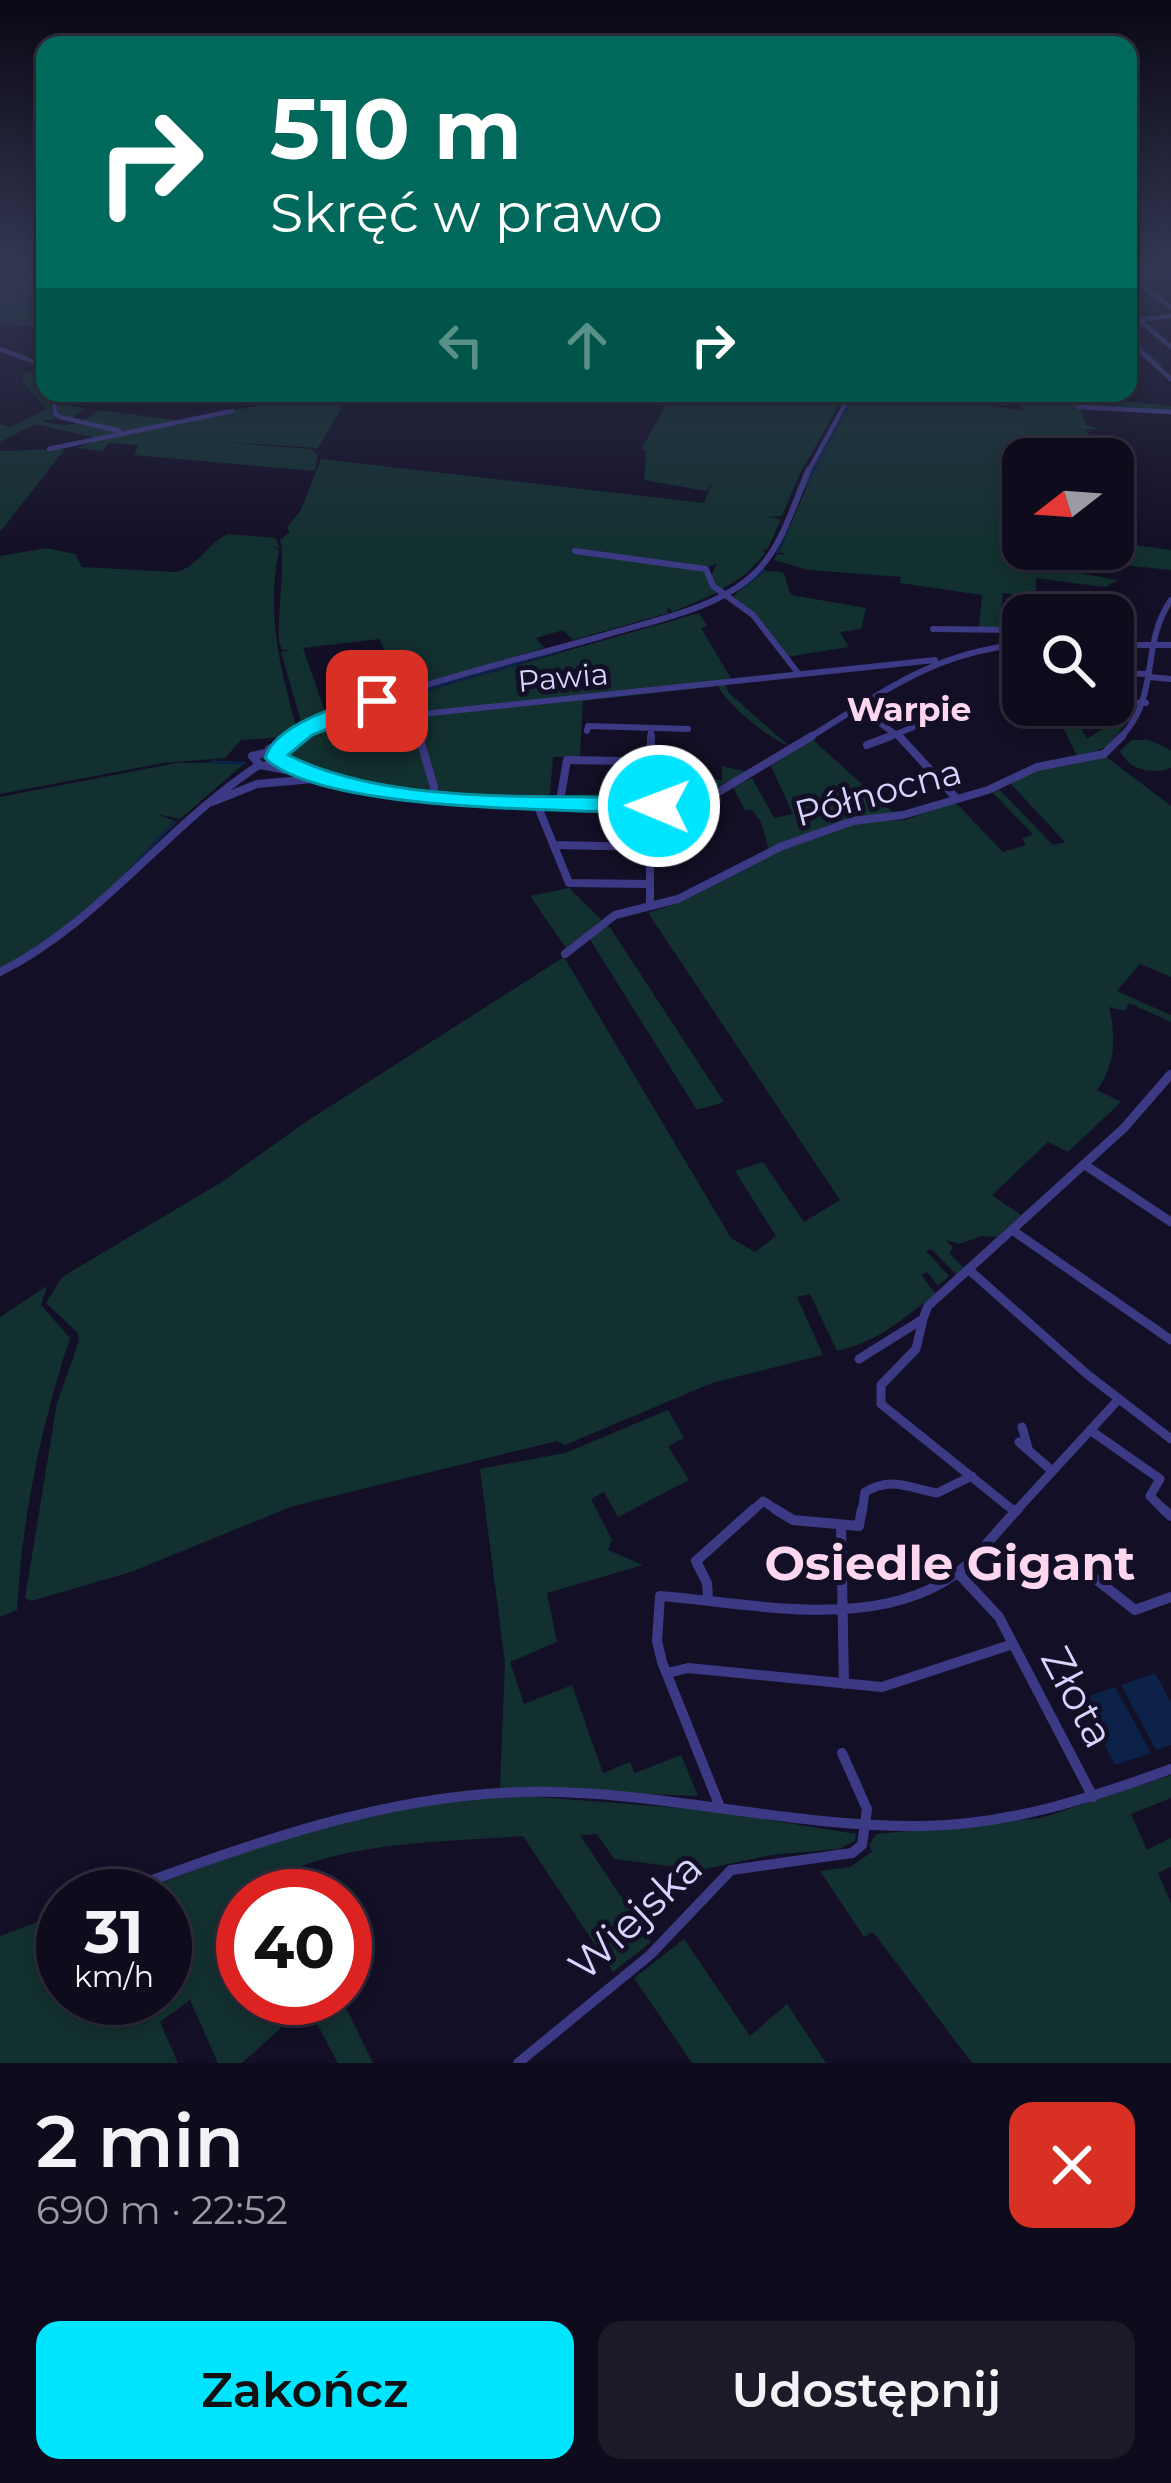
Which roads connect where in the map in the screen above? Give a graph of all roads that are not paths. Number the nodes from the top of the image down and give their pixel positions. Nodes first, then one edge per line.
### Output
1 (1149, 358) edge
2 (1159, 367) junction
3 (1171, 367) edge
4 (1171, 380) edge
5 (54, 402) edge
6 (846, 402) edge
7 (1078, 407) dead end
8 (232, 411) dead end
9 (1171, 412) edge
10 (125, 432) junction
11 (142, 435) dead end
12 (49, 449) dead end
13 (575, 550) dead end
14 (724, 594) junction
15 (1171, 600) edge
16 (933, 629) dead end
17 (1002, 630) edge
18 (1134, 645) edge
19 (1152, 645) junction
20 (1171, 645) edge
21 (1002, 646) edge
22 (936, 661) junction
23 (798, 673) junction
24 (1134, 674) edge
25 (1149, 675) junction
26 (1171, 679) edge
27 (1134, 703) edge
28 (1146, 704) junction
29 (858, 707) junction
30 (936, 718) dead end
31 (652, 728) junction
32 (688, 729) dead end
33 (587, 731) dead end
34 (897, 733) junction
35 (867, 745) dead end
36 (274, 754) junction
37 (651, 762) junction
38 (676, 762) dead end
39 (260, 764) junction
40 (295, 770) junction
41 (344, 782) junction
42 (650, 784) junction
43 (561, 795) dead end
44 (432, 798) junction
45 (628, 798) dead end
46 (956, 798) junction
47 (536, 802) junction
48 (650, 802) junction
49 (197, 812) junction
50 (554, 845) junction
51 (651, 847) junction
52 (650, 884) junction
53 (650, 906) junction
54 (565, 954) dead end
55 (0, 973) edge
56 (1171, 1074) edge
57 (1084, 1165) junction
58 (1171, 1222) edge
59 (1012, 1230) junction
60 (968, 1269) junction
61 (922, 1318) junction
62 (1171, 1340) edge
63 (859, 1359) dead end
64 (1118, 1400) junction
65 (1022, 1427) dead end
66 (1090, 1430) junction
67 (1171, 1439) edge
68 (1051, 1470) junction
69 (972, 1476) junction
70 (1014, 1510) junction
71 (1171, 1516) edge
72 (841, 1525) junction
73 (1073, 1561) dead end
74 (958, 1573) junction
75 (1171, 1597) edge
76 (708, 1598) junction
77 (842, 1609) junction
78 (1013, 1644) junction
79 (668, 1673) junction
80 (844, 1684) junction
81 (842, 1753) dead end
82 (1171, 1769) edge
83 (1093, 1798) junction
84 (721, 1808) junction
85 (868, 1825) junction
86 (186, 1869) edge
87 (518, 2063) edge

1 - 2 street
2 - 3 street
2 - 4 street
5 - 10 street
6 - 14 street
7 - 9 street
8 - 10 street
10 - 11 street
10 - 12 street
13 - 14 street
14 - 23 street
14 - 36 street
15 - 19 street
16 - 17 street
18 - 19 street
19 - 20 street
19 - 25 street
21 - 22 street
22 - 23 street, Pawia
22 - 29 street
23 - 44 street, Pawia
24 - 25 street
25 - 26 street
25 - 28 street
27 - 28 street
28 - 46 street, Północna
29 - 34 street
29 - 48 street
30 - 34 street
31 - 32 street
31 - 33 street
31 - 37 street
34 - 35 street
34 - 46 street
36 - 39 street
36 - 39 street
36 - 40 street
37 - 38 street
37 - 42 street
37 - 43 street
39 - 40 street
39 - 49 street
40 - 41 street
41 - 44 street
41 - 49 street
42 - 45 street
42 - 48 street
44 - 47 street
46 - 53 street, Północna
47 - 48 street
47 - 50 street
48 - 51 street
49 - 55 street
50 - 51 street
50 - 52 street
51 - 52 street
52 - 53 street
53 - 54 street, Północna
56 - 57 street
57 - 58 street
57 - 59 street
59 - 60 street
59 - 62 street
60 - 61 street
60 - 64 street
61 - 63 street
61 - 69 street
64 - 66 street
64 - 67 street
65 - 68 street
66 - 68 street
66 - 71 street
68 - 70 street
69 - 70 street
69 - 72 street
70 - 74 street
72 - 76 street
72 - 77 street
73 - 75 street
74 - 77 street
74 - 78 street, Złota
76 - 77 street
76 - 79 street
77 - 80 street
78 - 80 street
78 - 83 street, Złota
79 - 80 street
79 - 84 street
81 - 85 street
82 - 83 street
83 - 85 street
84 - 85 street
84 - 86 street
85 - 87 street, Wiejska

